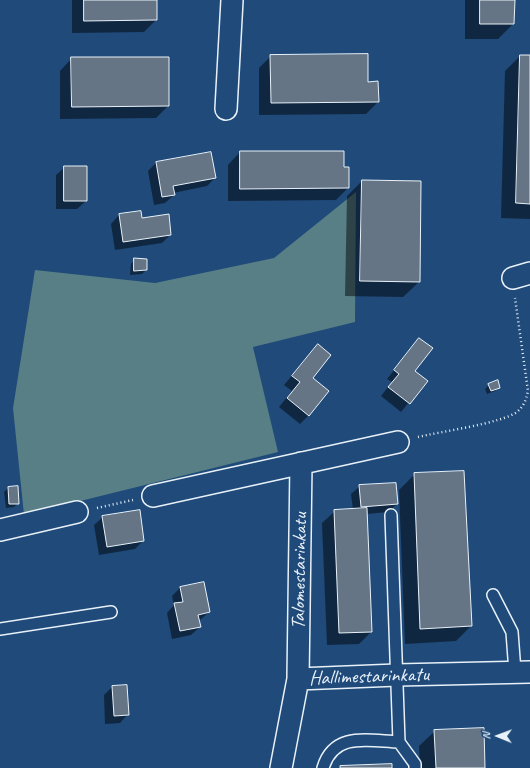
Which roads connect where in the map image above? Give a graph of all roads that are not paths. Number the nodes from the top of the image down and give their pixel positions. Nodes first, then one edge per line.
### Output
1 (232, 0) edge
2 (226, 109) dead end
3 (398, 442) road end
4 (301, 463) junction
5 (153, 496) road end
6 (77, 512) road end
7 (391, 515) dead end
8 (0, 530) edge
9 (493, 595) dead end
10 (111, 612) dead end
11 (0, 629) edge
12 (522, 672) edge
13 (397, 675) junction
14 (298, 679) junction
15 (399, 742) junction
16 (281, 768) edge
17 (323, 768) edge
18 (415, 768) edge

1 - 2 street
3 - 4 street
4 - 5 street
4 - 14 street, Talomestarinkatu
6 - 8 street
7 - 13 lane
9 - 12 lane
10 - 11 lane
12 - 13 street, Hallimestarinkatu
13 - 14 street, Hallimestarinkatu
13 - 15 lane
14 - 16 street, Hallimestarinkatu
15 - 17 lane
15 - 18 lane

